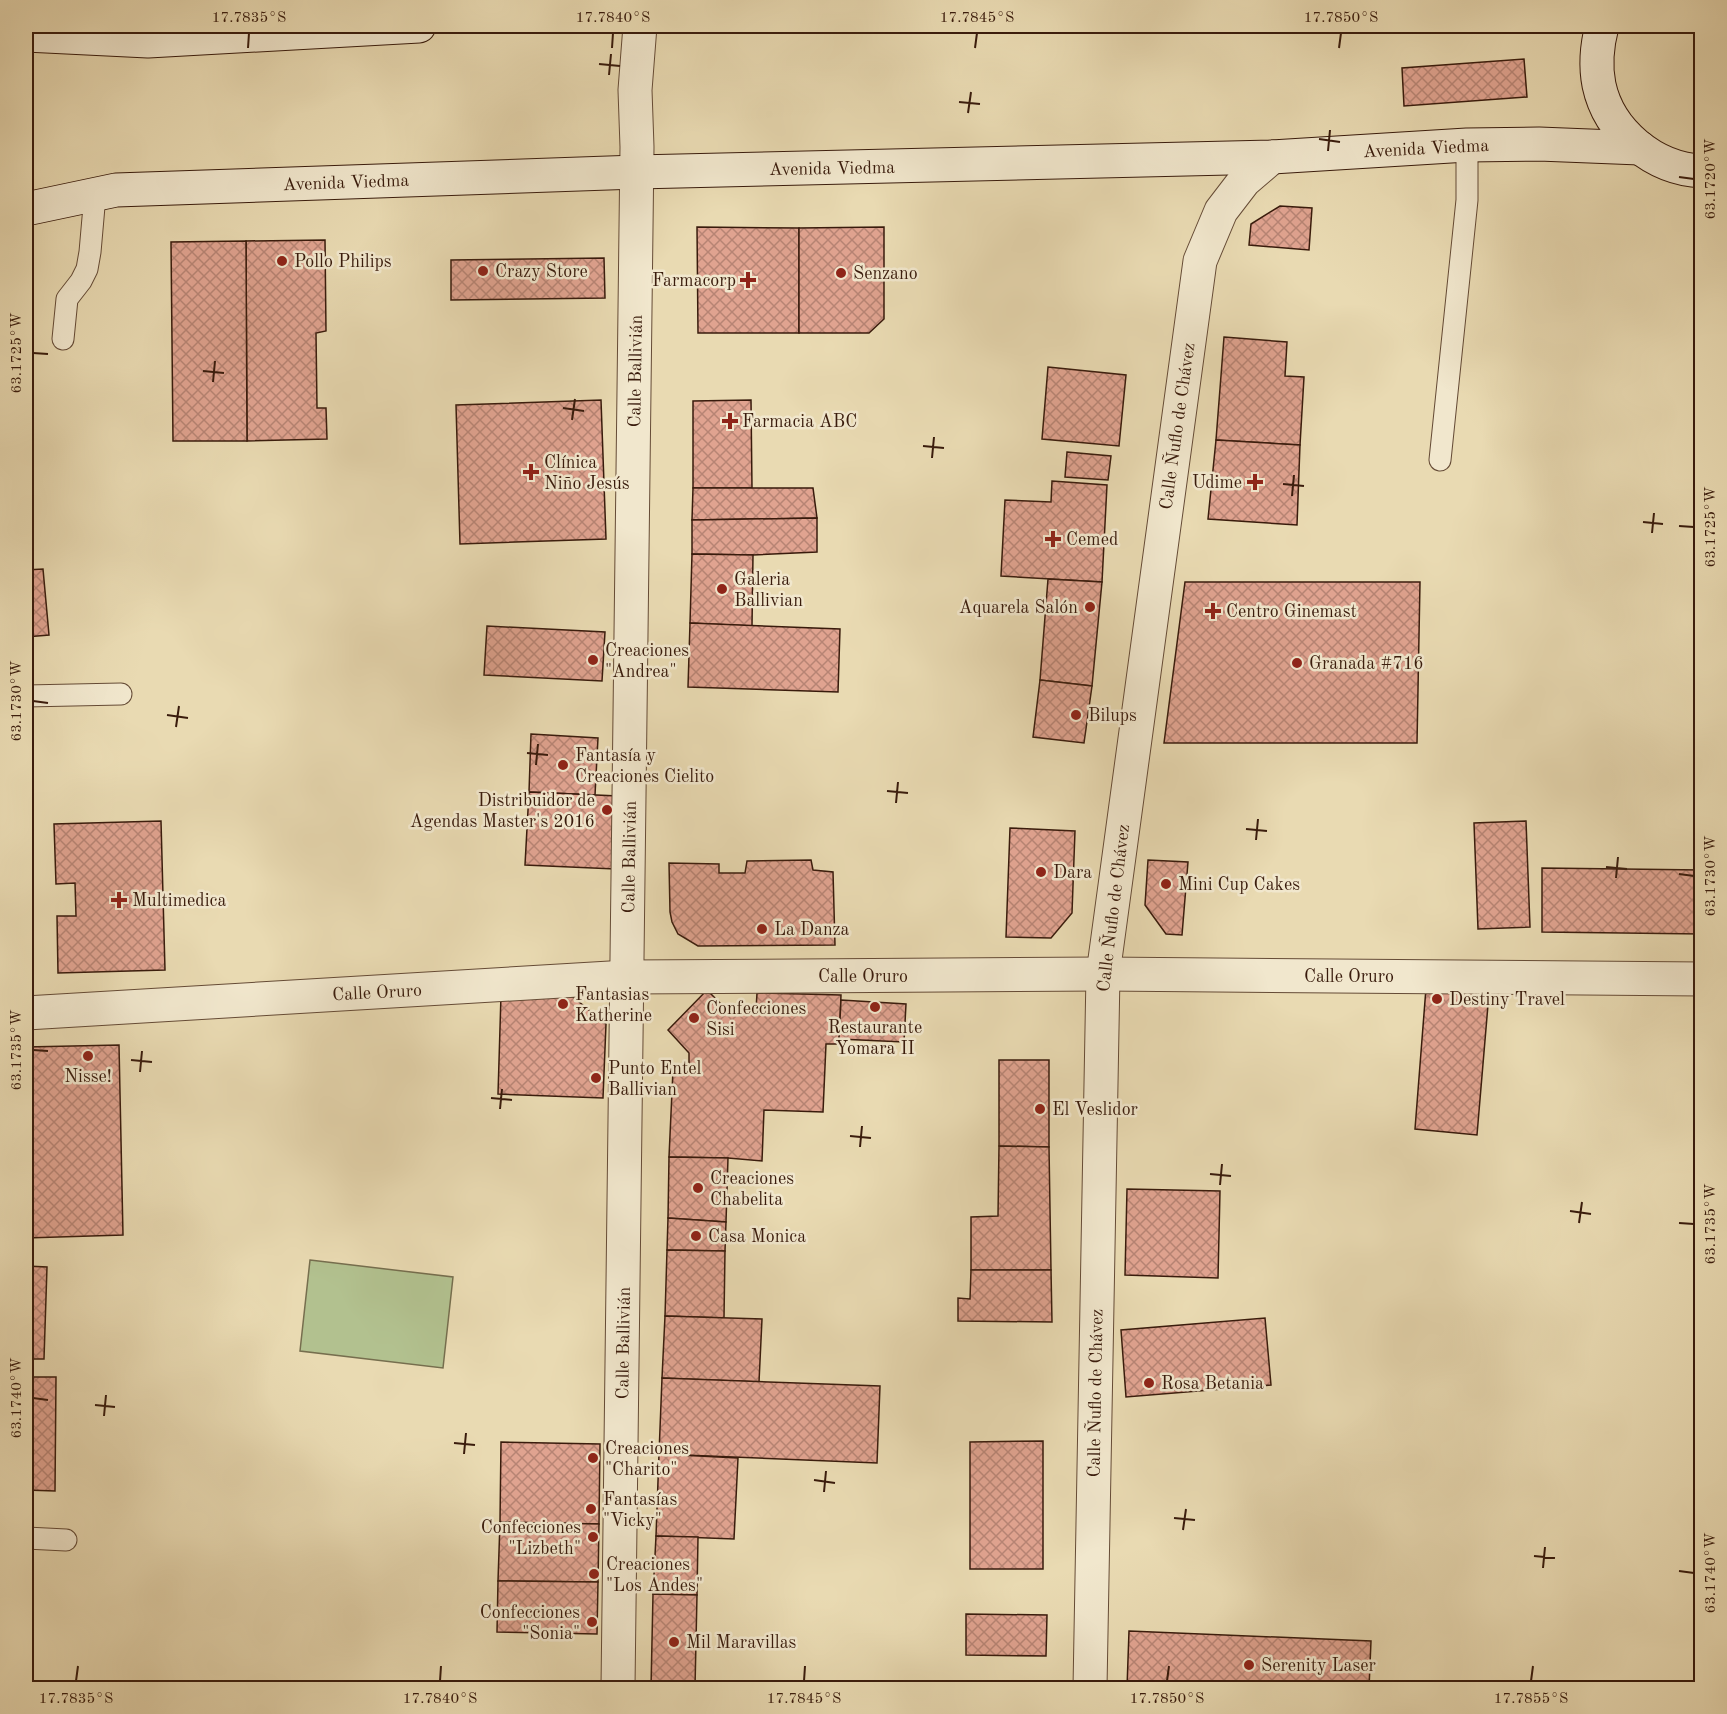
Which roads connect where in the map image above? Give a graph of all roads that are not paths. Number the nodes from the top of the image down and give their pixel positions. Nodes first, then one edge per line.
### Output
1 (419, 26) edge
2 (640, 26) edge
3 (1602, 26) edge
4 (354, 27) edge
5 (26, 35) edge
6 (1467, 145) junction
7 (1640, 148) junction
8 (1272, 157) junction
9 (1701, 171) edge
10 (637, 172) junction
11 (95, 195) junction
12 (26, 209) edge
13 (63, 339) dead end
14 (1440, 460) dead end
15 (121, 694) dead end
16 (26, 696) edge
17 (1103, 974) junction
18 (627, 977) junction
19 (1701, 979) edge
20 (26, 1013) edge
21 (26, 1538) edge
22 (66, 1540) dead end
23 (618, 1689) edge
24 (1090, 1689) edge

1 - 4 street
2 - 10 street, Calle Ballivián
3 - 7 street
4 - 5 street
6 - 7 street, Avenida Viedma
6 - 8 street, Avenida Viedma
6 - 14 lane
7 - 9 street
8 - 10 street, Avenida Viedma
8 - 17 street, Calle Ñuflo de Chávez
10 - 11 street, Avenida Viedma
10 - 18 street, Calle Ballivián
11 - 12 street, Avenida Viedma
11 - 13 lane
15 - 16 lane
17 - 18 street, Calle Oruro
17 - 19 street, Calle Oruro
17 - 24 street, Calle Ñuflo de Chávez
18 - 20 street, Calle Oruro
18 - 23 street, Calle Ballivián
21 - 22 lane

